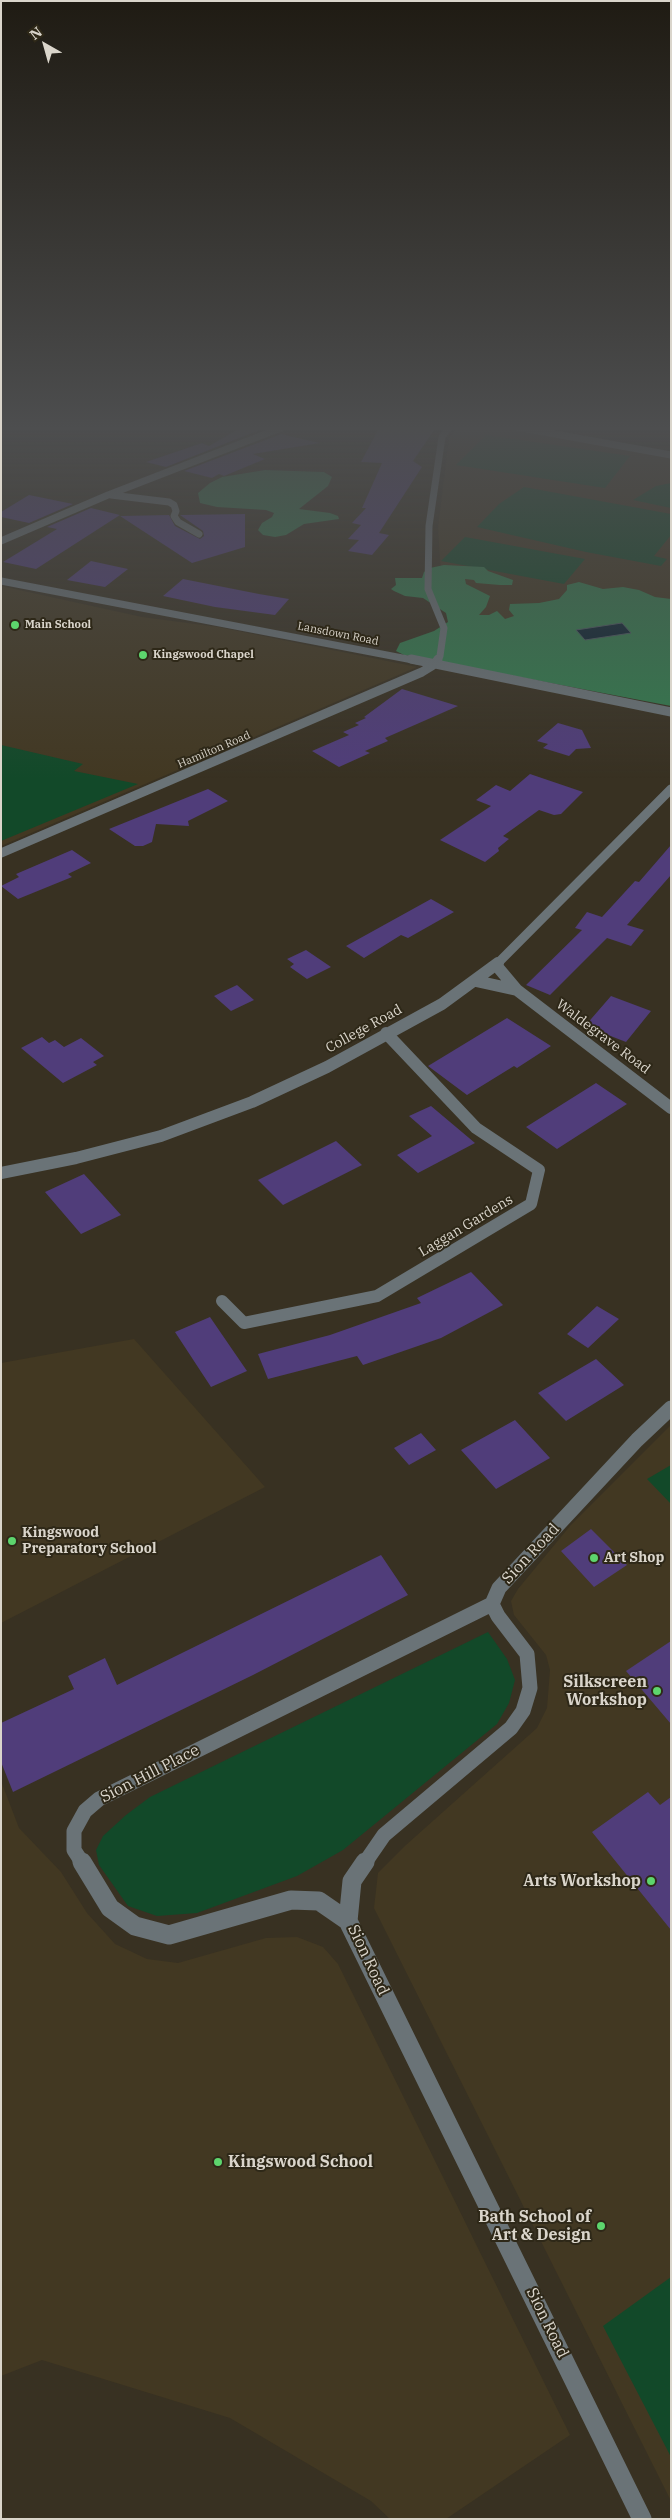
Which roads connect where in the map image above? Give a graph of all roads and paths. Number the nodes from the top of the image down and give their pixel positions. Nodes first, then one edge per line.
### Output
1 (429, 544) edge
2 (1, 581) edge
3 (435, 664) junction
4 (671, 712) edge
5 (671, 789) edge
6 (1, 853) edge
7 (496, 965) junction
8 (476, 981) junction
9 (517, 990) junction
10 (386, 1033) junction
11 (671, 1108) edge
12 (1, 1173) edge
13 (222, 1301) dead end
14 (671, 1408) edge
15 (492, 1604) junction
16 (348, 1921) junction
17 (642, 2519) edge

1 - 3 street
2 - 3 street, Lansdown Road
3 - 4 street, Lansdown Road
3 - 6 street, Hamilton Road
5 - 7 street, College Road
7 - 8 street, College Road
7 - 9 street, Waldegrave Road
8 - 9 street, Waldegrave Road
8 - 10 street, College Road
9 - 11 street, Waldegrave Road
10 - 12 street, College Road
10 - 13 street, Laggan Gardens
14 - 15 street, Sion Road
15 - 16 street, Sion Road
15 - 16 street, Sion Hill Place
16 - 17 street, Sion Road

